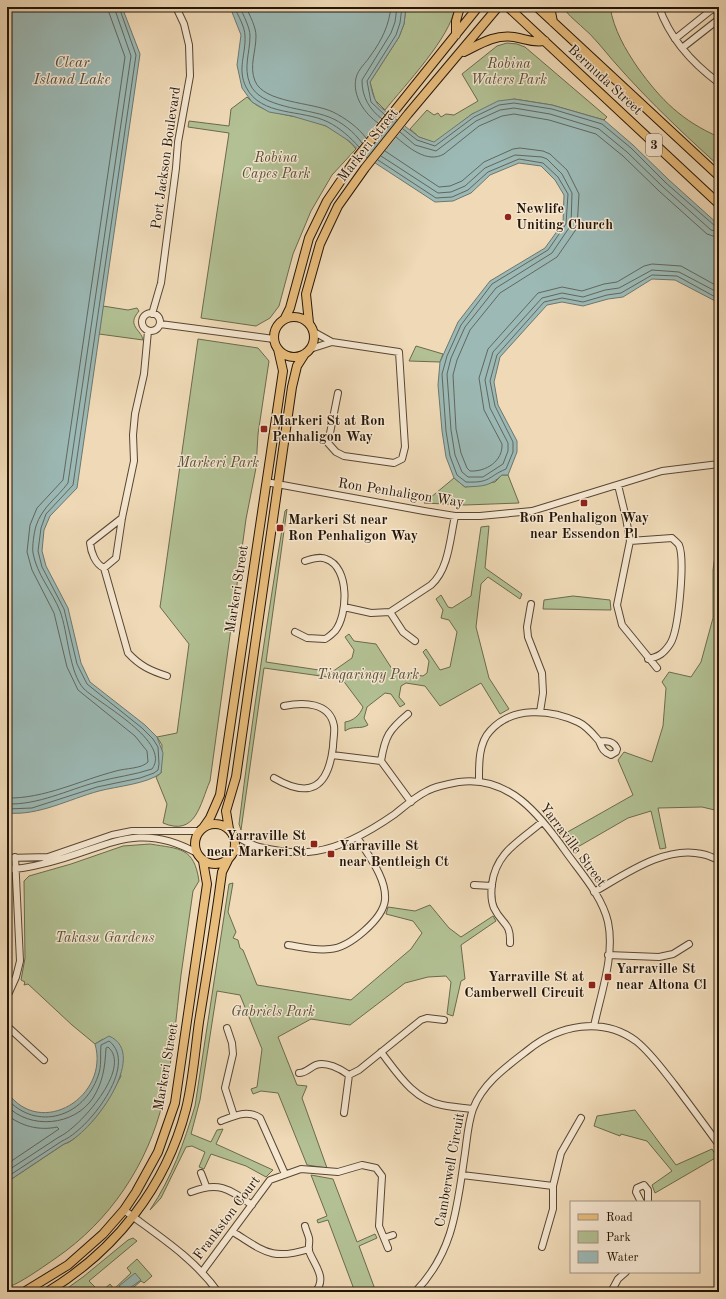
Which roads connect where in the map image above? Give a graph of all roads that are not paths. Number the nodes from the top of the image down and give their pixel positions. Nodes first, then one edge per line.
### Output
1 (176, 7) edge
2 (460, 7) edge
3 (478, 7) edge
4 (498, 7) edge
5 (508, 7) edge
6 (537, 7) edge
7 (550, 7) edge
8 (659, 7) edge
9 (719, 12) edge
10 (719, 19) edge
11 (553, 22) junction
12 (456, 35) junction
13 (675, 39) junction
14 (545, 41) junction
15 (682, 48) junction
16 (459, 54) junction
17 (719, 82) edge
18 (719, 176) edge
19 (719, 204) edge
20 (152, 314) junction
21 (285, 318) junction
22 (309, 323) junction
23 (160, 324) junction
24 (148, 331) junction
25 (314, 332) junction
26 (274, 339) junction
27 (332, 342) junction
28 (278, 349) junction
29 (307, 352) junction
30 (338, 393) dead end
31 (719, 464) edge
32 (266, 482) junction
33 (278, 484) junction
34 (618, 485) junction
35 (455, 516) junction
36 (122, 518) junction
37 (630, 541) junction
38 (305, 561) dead end
39 (104, 568) junction
40 (531, 604) dead end
41 (344, 607) junction
42 (390, 612) junction
43 (295, 632) dead end
44 (415, 642) dead end
45 (648, 659) junction
46 (657, 668) dead end
47 (167, 676) dead end
48 (284, 706) dead end
49 (540, 712) junction
50 (408, 714) dead end
51 (599, 741) dead end
52 (332, 755) junction
53 (381, 761) junction
54 (274, 778) dead end
55 (479, 782) junction
56 (411, 802) junction
57 (542, 822) junction
58 (201, 830) junction
59 (232, 832) junction
60 (357, 836) junction
61 (258, 847) junction
62 (197, 852) junction
63 (234, 852) junction
64 (15, 857) junction
65 (7, 858) edge
66 (203, 860) junction
67 (228, 860) junction
68 (719, 860) edge
69 (7, 869) edge
70 (15, 870) junction
71 (474, 885) dead end
72 (492, 886) junction
73 (594, 892) junction
74 (510, 943) dead end
75 (288, 944) dead end
76 (689, 944) dead end
77 (608, 955) junction
78 (7, 997) edge
79 (444, 1020) dead end
80 (7, 1026) edge
81 (594, 1026) junction
82 (227, 1028) dead end
83 (381, 1052) junction
84 (44, 1060) dead end
85 (299, 1073) dead end
86 (349, 1074) junction
87 (473, 1109) junction
88 (344, 1113) dead end
89 (234, 1116) junction
90 (581, 1118) dead end
91 (222, 1122) dead end
92 (719, 1144) edge
93 (201, 1173) dead end
94 (285, 1174) junction
95 (462, 1175) junction
96 (206, 1186) junction
97 (553, 1186) junction
98 (191, 1192) dead end
99 (640, 1201) edge
100 (648, 1201) edge
101 (252, 1205) junction
102 (124, 1210) junction
103 (133, 1217) junction
104 (305, 1226) dead end
105 (234, 1232) junction
106 (393, 1235) dead end
107 (384, 1238) junction
108 (542, 1247) dead end
109 (388, 1248) dead end
110 (308, 1250) junction
111 (202, 1272) junction
112 (625, 1273) edge
113 (24, 1292) edge
114 (47, 1292) edge
115 (218, 1292) edge
116 (315, 1292) edge
117 (414, 1292) edge
118 (611, 1292) edge

1 - 20 street, Port Jackson Boulevard
2 - 12 main road
3 - 12 main road, Markeri Street
4 - 16 main road, Markeri Street
5 - 14 main road, Bermuda Street / 3
6 - 11 main road, Bermuda Street / 3
7 - 11 main road
8 - 13 street
9 - 13 street
10 - 15 street
11 - 18 main road, Bermuda Street / 3
12 - 21 main road, Markeri Street
13 - 15 street
14 - 16 main road
14 - 19 main road, Bermuda Street / 3
15 - 17 street
16 - 22 main road, Markeri Street
20 - 23 street
20 - 24 street
21 - 22 main road
21 - 26 main road
22 - 25 main road
23 - 24 street
23 - 26 street
24 - 36 street
25 - 27 street
25 - 29 main road
26 - 28 main road
27 - 29 street
27 - 30 street
28 - 29 main road
28 - 32 main road, Markeri Street
29 - 33 main road, Markeri Street
31 - 34 street, Ron Penhaligon Way
32 - 33 street, Ron Penhaligon Way
32 - 58 main road, Markeri Street
33 - 35 street, Ron Penhaligon Way
33 - 59 main road, Markeri Street
34 - 35 street, Ron Penhaligon Way
34 - 37 street
35 - 42 street
36 - 39 street
36 - 39 street
37 - 45 street
37 - 45 street
38 - 41 street
39 - 47 street
40 - 49 street
41 - 42 street
41 - 43 street
42 - 44 street
45 - 46 street
48 - 52 street
49 - 51 street
49 - 55 street
50 - 53 street
52 - 53 street
52 - 54 street
53 - 56 street
55 - 56 street, Yarraville Street
55 - 57 street, Yarraville Street
56 - 60 street, Yarraville Street
57 - 72 street
57 - 73 street, Yarraville Street
58 - 59 main road
58 - 62 main road
58 - 64 street
59 - 61 street, Yarraville Street
59 - 63 main road
60 - 61 street, Yarraville Street
60 - 75 street
61 - 63 street
62 - 66 main road
62 - 70 street
63 - 67 main road
64 - 65 street
64 - 70 street
66 - 67 main road
66 - 102 main road, Markeri Street
67 - 103 main road, Markeri Street
68 - 73 street
69 - 70 street
70 - 78 street
71 - 72 street
72 - 74 street
73 - 77 street, Yarraville Street
76 - 77 street
77 - 81 street, Yarraville Street
79 - 83 street
80 - 84 street
81 - 87 street, Camberwell Circuit
81 - 92 street, Camberwell Circuit
82 - 89 street
83 - 86 street
83 - 87 street
85 - 86 street
86 - 88 street
87 - 95 street, Camberwell Circuit
89 - 91 street
89 - 94 street
90 - 97 street
93 - 96 street
94 - 101 street, Frankston Court
94 - 107 street, Frankston Court
95 - 97 street
95 - 117 street, Camberwell Circuit
96 - 98 street
96 - 101 street
97 - 108 street
99 - 100 street
101 - 105 street, Frankston Court
102 - 103 street
102 - 113 main road, Markeri Street
103 - 111 street
103 - 114 main road, Markeri Street
104 - 110 street
105 - 110 street
105 - 111 street, Frankston Court
106 - 107 street
107 - 109 street, Frankston Court
110 - 116 street
111 - 115 street
112 - 118 street

